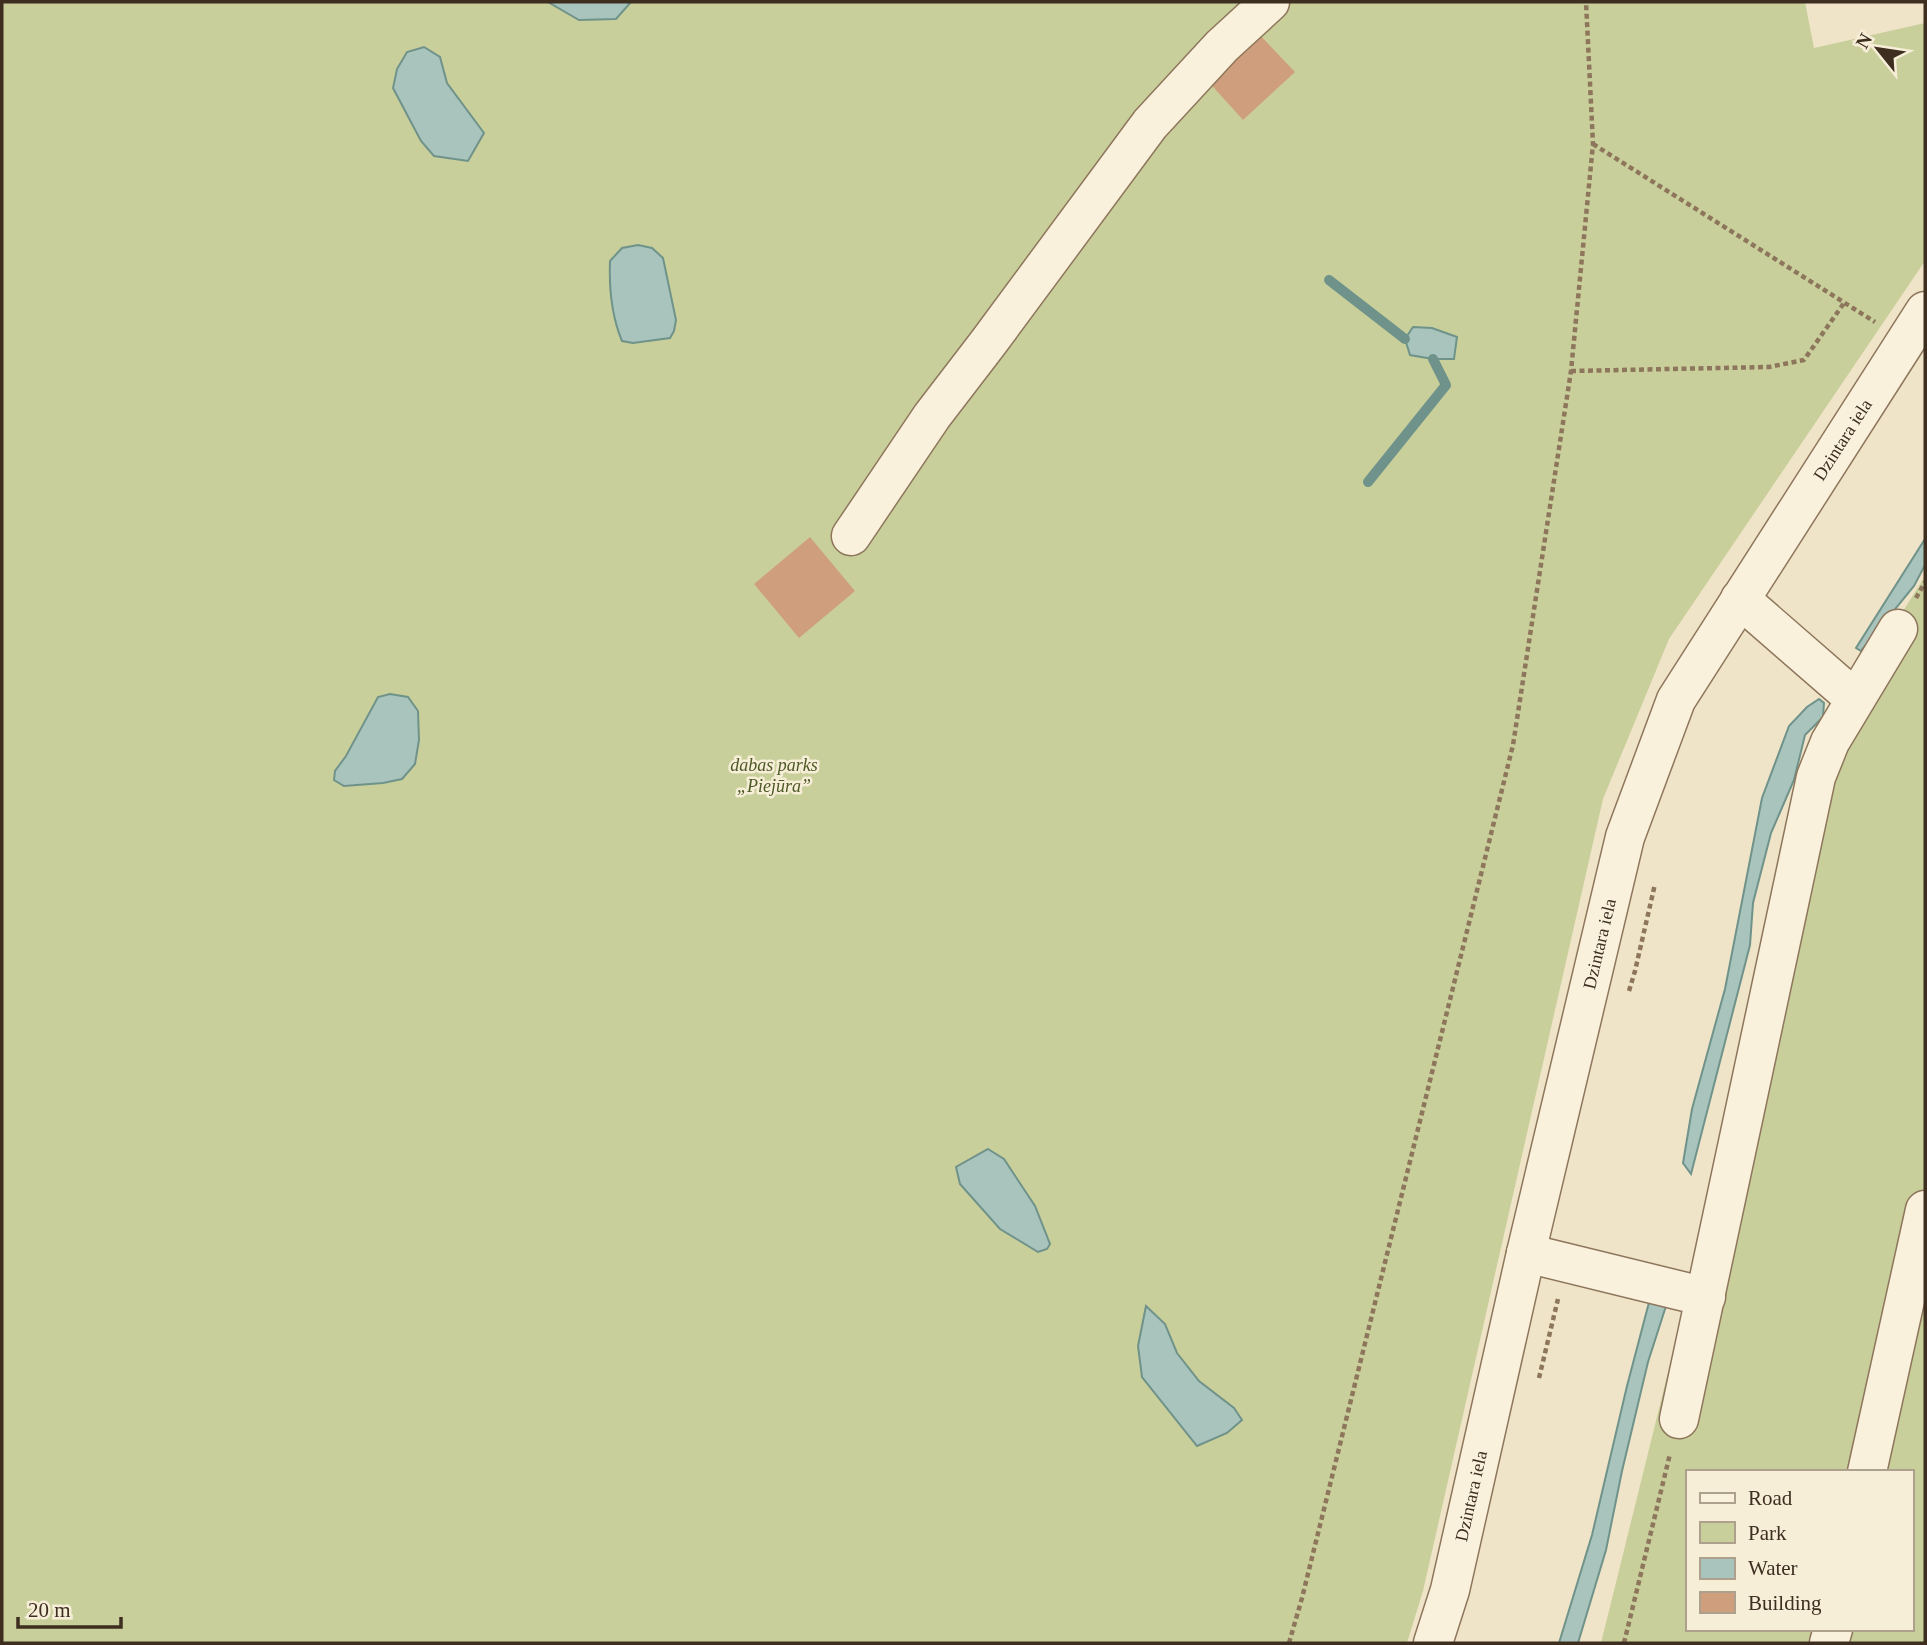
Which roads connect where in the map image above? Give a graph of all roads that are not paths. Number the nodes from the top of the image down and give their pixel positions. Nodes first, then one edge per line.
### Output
1 (1270, 2) edge
2 (1919, 335) edge
3 (851, 536) dead end
4 (1740, 599) junction
5 (1898, 629) dead end
6 (1855, 699) junction
7 (1925, 1210) edge
8 (1526, 1253) junction
9 (1706, 1297) junction
10 (1679, 1419) road end
11 (1867, 1470) edge
12 (1433, 1643) edge

1 - 3 street
2 - 4 street, Dzintara iela
4 - 6 street
4 - 8 street, Dzintara iela
5 - 6 street
6 - 9 street
7 - 11 street
8 - 9 street
8 - 12 street, Dzintara iela
9 - 10 street

